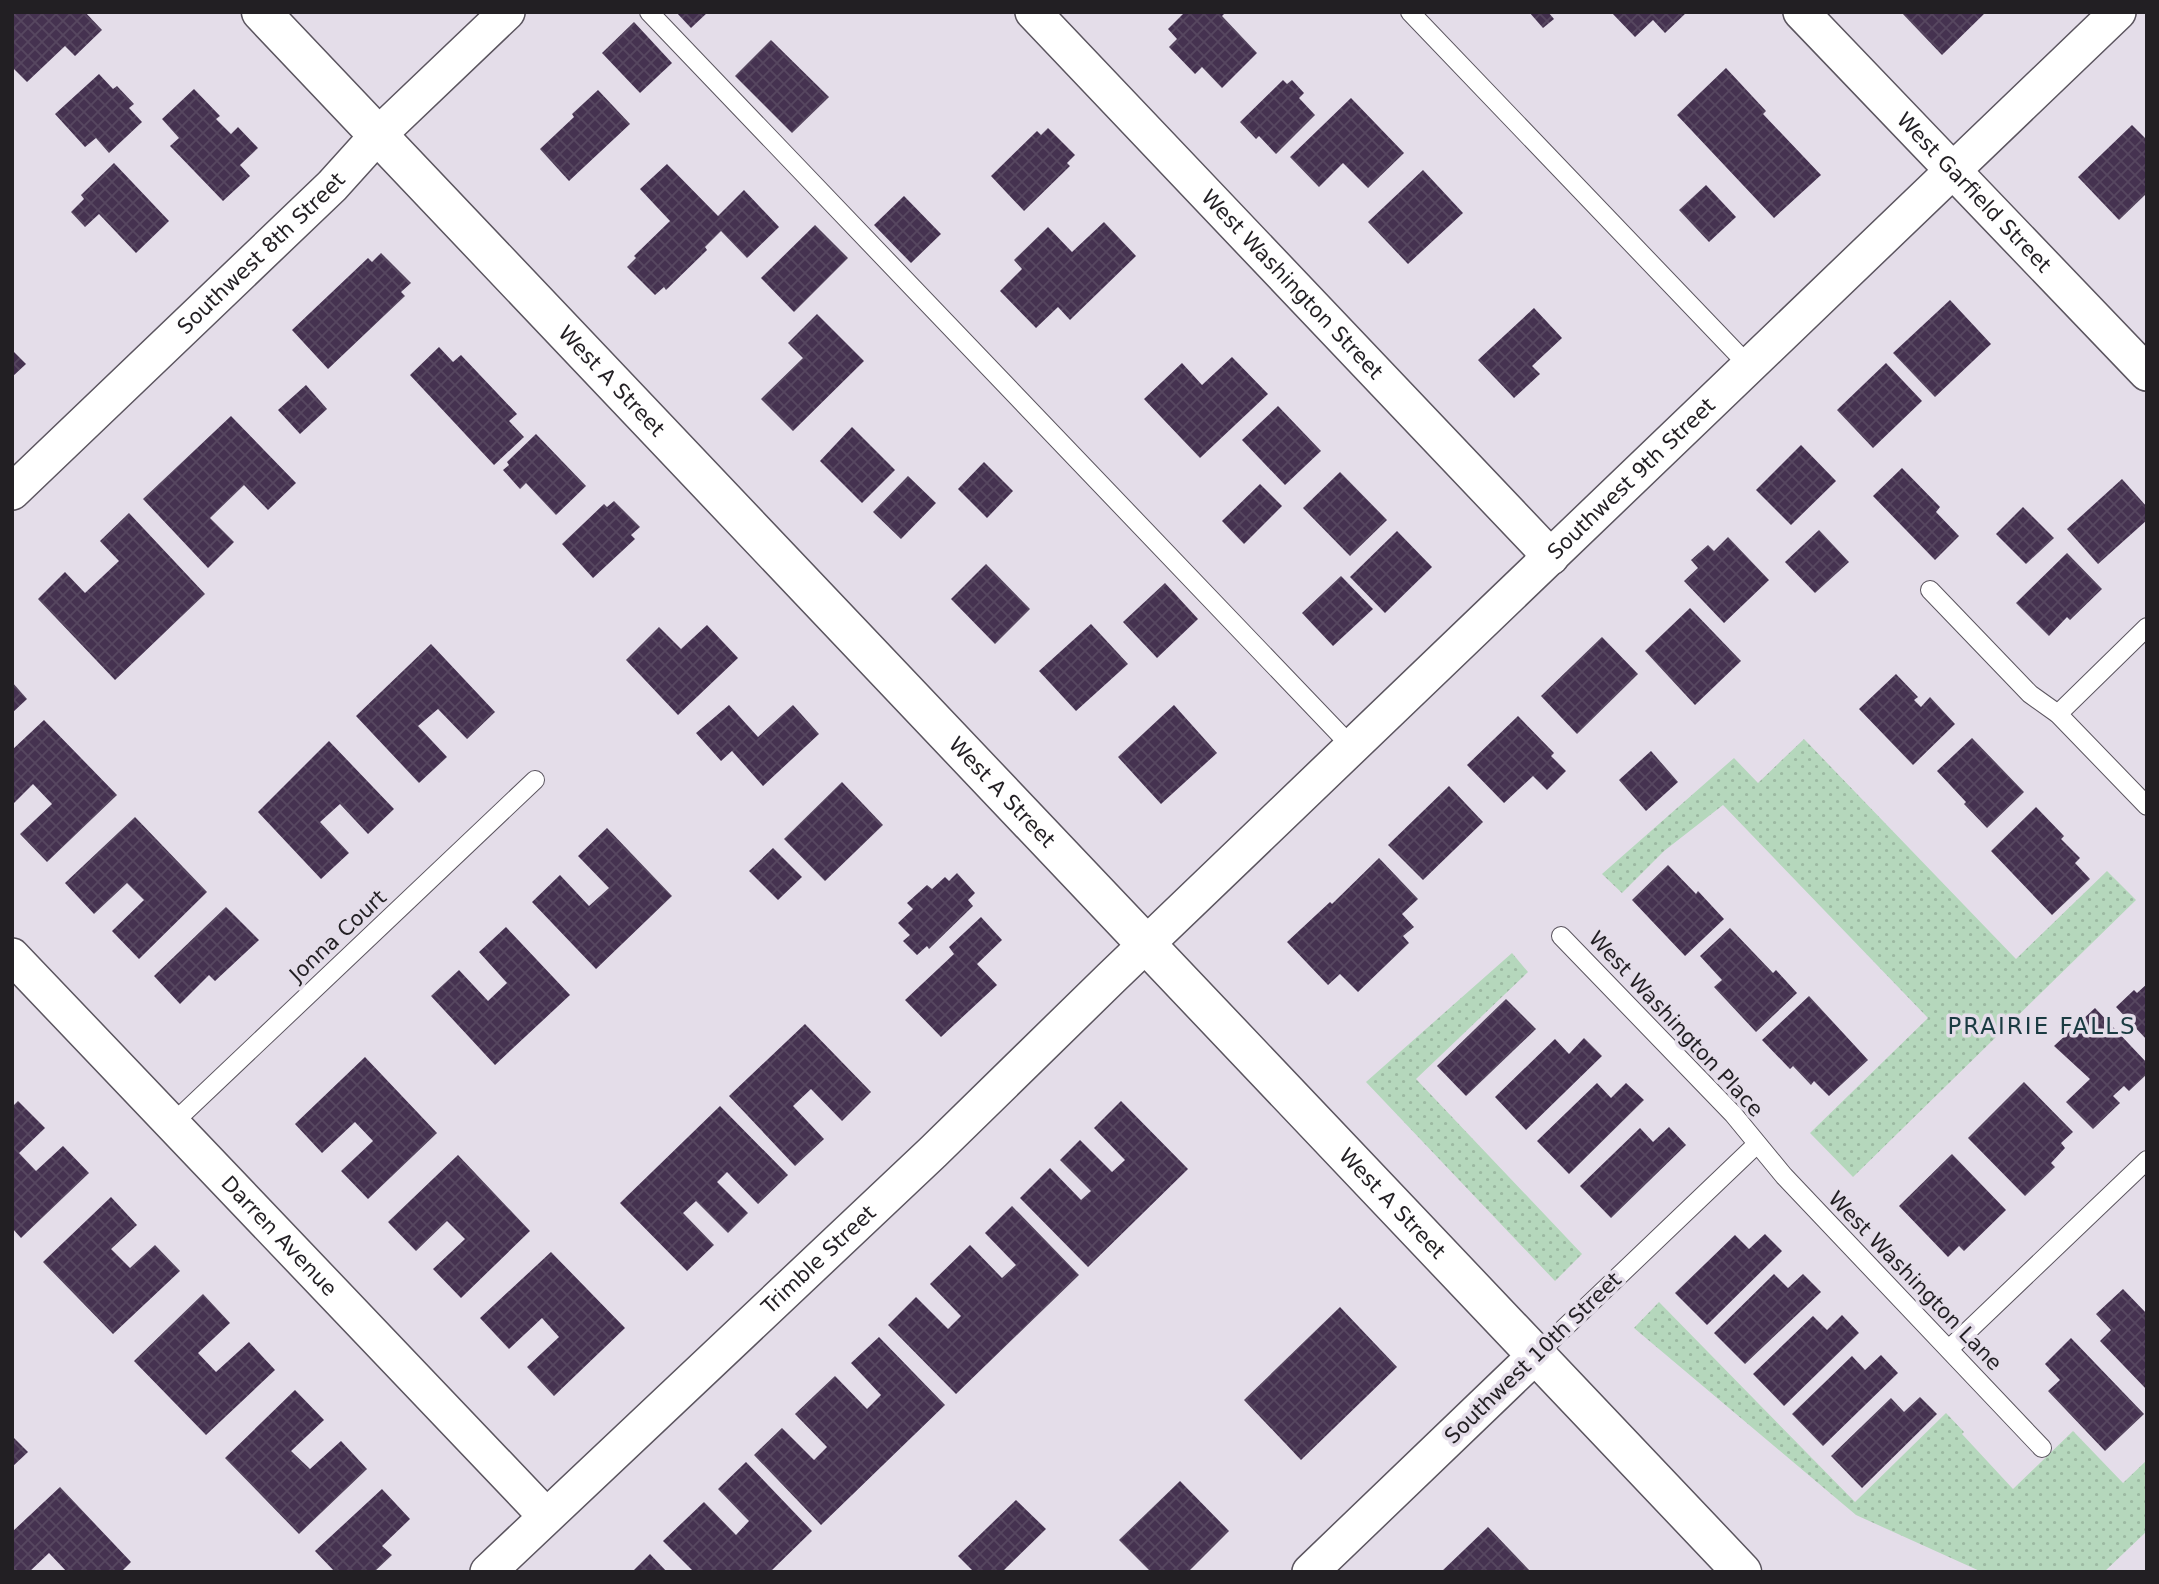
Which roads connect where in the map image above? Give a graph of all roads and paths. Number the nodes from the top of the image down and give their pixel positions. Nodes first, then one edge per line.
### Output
1 (261, 12) edge
2 (507, 12) edge
3 (649, 12) edge
4 (1033, 12) edge
5 (1410, 12) edge
6 (1801, 12) edge
7 (2118, 12) edge
8 (378, 135) junction
9 (1952, 171) junction
10 (1749, 366) junction
11 (2147, 373) edge
12 (12, 492) edge
13 (1551, 556) junction
14 (1930, 590) dead end
15 (2147, 627) edge
16 (2058, 714) junction
17 (1352, 747) junction
18 (535, 780) dead end
19 (2147, 806) edge
20 (1561, 936) dead end
21 (1146, 945) junction
22 (12, 956) edge
23 (171, 1125) junction
24 (1757, 1144) junction
25 (2147, 1160) edge
26 (1949, 1349) junction
27 (1536, 1355) junction
28 (2042, 1448) dead end
29 (546, 1516) junction
30 (488, 1572) edge
31 (1310, 1572) edge
32 (1742, 1572) edge

1 - 8 main road, West A Street
2 - 8 street, Southwest 8th Street
3 - 17 lane
4 - 13 street, West Washington Street
5 - 10 lane
6 - 9 street, West Garfield Street
7 - 9 street, Southwest 9th Street
8 - 12 street, Southwest 8th Street
8 - 21 main road, West A Street
9 - 10 street, Southwest 9th Street
9 - 11 street, West Garfield Street
10 - 13 street, Southwest 9th Street
13 - 17 street, Southwest 9th Street
14 - 16 lane
15 - 16 lane
16 - 19 lane
17 - 21 street, Southwest 9th Street
18 - 23 lane, Jonna Court
20 - 24 lane, West Washington Place
21 - 27 main road, West A Street
21 - 29 street, Trimble Street
22 - 23 street, Darren Avenue
23 - 29 street, Darren Avenue
24 - 26 lane, West Washington Lane
24 - 27 lane, Southwest 10th Street
25 - 26 lane
26 - 28 lane, West Washington Lane
27 - 31 street, Southwest 10th Street
27 - 32 main road, West A Street
29 - 30 street, Trimble Street

